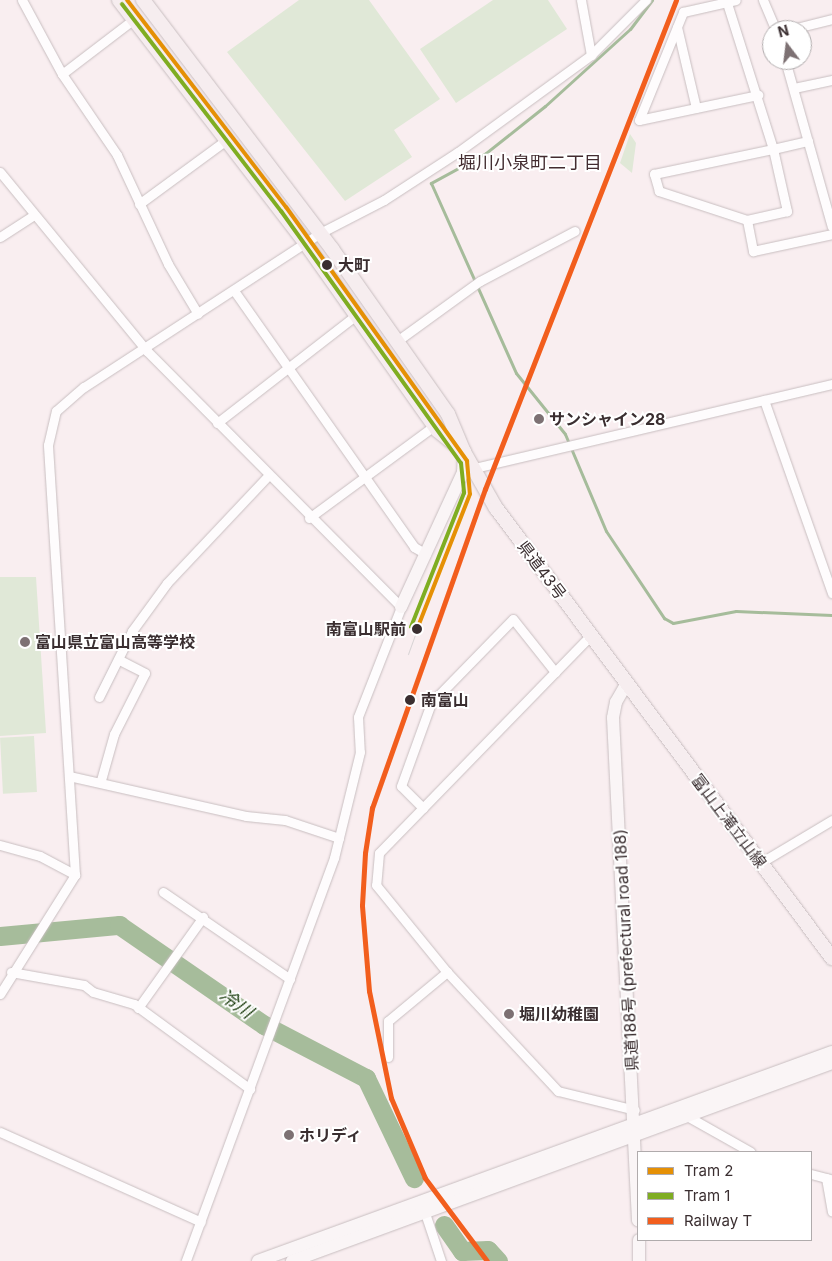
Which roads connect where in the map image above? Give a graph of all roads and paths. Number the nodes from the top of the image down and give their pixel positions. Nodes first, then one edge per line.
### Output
1 (22, 0) edge
2 (119, 0) edge
3 (142, 0) edge
4 (581, 0) edge
5 (646, 0) edge
6 (736, 0) edge
7 (763, 0) edge
8 (727, 3) junction
9 (832, 19) edge
10 (134, 20) junction
11 (772, 20) edge
12 (812, 24) edge
13 (677, 27) junction
14 (591, 55) junction
15 (788, 70) edge
16 (62, 74) junction
17 (832, 80) edge
18 (794, 88) junction
19 (758, 95) junction
20 (696, 108) junction
21 (226, 140) junction
22 (808, 141) junction
23 (773, 149) junction
24 (0, 172) edge
25 (139, 204) junction
26 (34, 215) junction
27 (746, 220) junction
28 (832, 227) edge
29 (575, 231) dead end
30 (320, 232) junction
31 (832, 234) edge
32 (0, 237) edge
33 (306, 244) junction
34 (235, 292) junction
35 (198, 314) junction
36 (356, 316) junction
37 (397, 341) junction
38 (144, 348) junction
39 (288, 368) junction
40 (832, 384) edge
41 (764, 400) junction
42 (217, 423) junction
43 (434, 426) junction
44 (464, 452) junction
45 (474, 468) junction
46 (364, 475) junction
47 (268, 476) junction
48 (309, 518) junction
49 (426, 554) junction
50 (832, 593) edge
51 (402, 607) junction
52 (591, 635) junction
53 (118, 659) junction
54 (555, 672) junction
55 (627, 683) junction
56 (99, 697) dead end
57 (69, 776) junction
58 (101, 780) junction
59 (423, 808) junction
60 (832, 820) edge
61 (339, 838) junction
62 (0, 845) edge
63 (760, 863) junction
64 (75, 875) junction
65 (162, 892) dead end
66 (203, 918) junction
67 (832, 958) edge
68 (11, 972) junction
69 (446, 972) junction
70 (290, 979) junction
71 (0, 994) edge
72 (138, 1008) junction
73 (832, 1052) edge
74 (388, 1057) dead end
75 (832, 1063) edge
76 (250, 1089) junction
77 (635, 1110) junction
78 (687, 1116) junction
79 (636, 1129) junction
80 (0, 1132) edge
81 (749, 1151) edge
82 (637, 1174) edge
83 (812, 1174) edge
84 (829, 1179) edge
85 (832, 1211) edge
86 (425, 1213) junction
87 (201, 1222) junction
88 (639, 1241) edge
89 (186, 1261) edge
90 (258, 1261) edge
91 (292, 1261) edge
92 (441, 1261) edge
93 (639, 1261) edge

1 - 16 street
2 - 10 main road
3 - 30 main road
4 - 14 street
5 - 14 street
6 - 8 street
7 - 11 street
8 - 13 street
8 - 19 street
9 - 12 street
10 - 16 street
10 - 21 main road
13 - 20 street
13 - 20 street
14 - 30 street
15 - 18 street
16 - 25 street
17 - 18 street
18 - 22 street
19 - 20 street
19 - 23 street
21 - 25 street
21 - 33 main road
22 - 23 street
22 - 28 street
23 - 27 street
23 - 27 street
24 - 26 street
25 - 35 street
26 - 32 street
26 - 38 street
27 - 31 street
29 - 37 street
30 - 33 street
30 - 37 main road
33 - 34 street
33 - 36 main road
34 - 35 street
34 - 39 street
35 - 38 street
36 - 39 street
36 - 43 main road
37 - 44 main road
38 - 42 street
38 - 57 street
39 - 42 street
39 - 46 street
40 - 41 street
41 - 45 street
41 - 50 street
42 - 47 street
43 - 44 main road
43 - 46 street
44 - 45 main road, 県道43号
44 - 49 street
45 - 52 main road, 県道43号
46 - 48 street
46 - 49 street
47 - 48 street
47 - 53 street
48 - 51 street
49 - 51 street
51 - 61 street
52 - 54 street
52 - 55 main road, 県道43号
53 - 56 street
53 - 58 street
54 - 59 street
54 - 59 street
55 - 63 main road, 富山上滝立山線
55 - 77 street, 県道188号 (prefectural road 188)
57 - 58 street
57 - 64 street
58 - 61 street
59 - 69 street
60 - 63 street
61 - 70 street
62 - 64 street
63 - 67 main road, 富山上滝立山線
64 - 68 street
65 - 66 street
66 - 70 street
66 - 72 street
68 - 71 street
68 - 72 street
69 - 74 street
69 - 77 street
70 - 76 street
72 - 76 street
73 - 79 street
75 - 78 street
76 - 87 street
77 - 79 street, 県道188号 (prefectural road 188)
78 - 79 street
78 - 81 street
79 - 82 street, 県道188号 (prefectural road 188)
79 - 86 street
79 - 90 street
80 - 87 street
83 - 84 street
84 - 85 street
86 - 91 street
86 - 92 street
87 - 89 street
88 - 93 street

